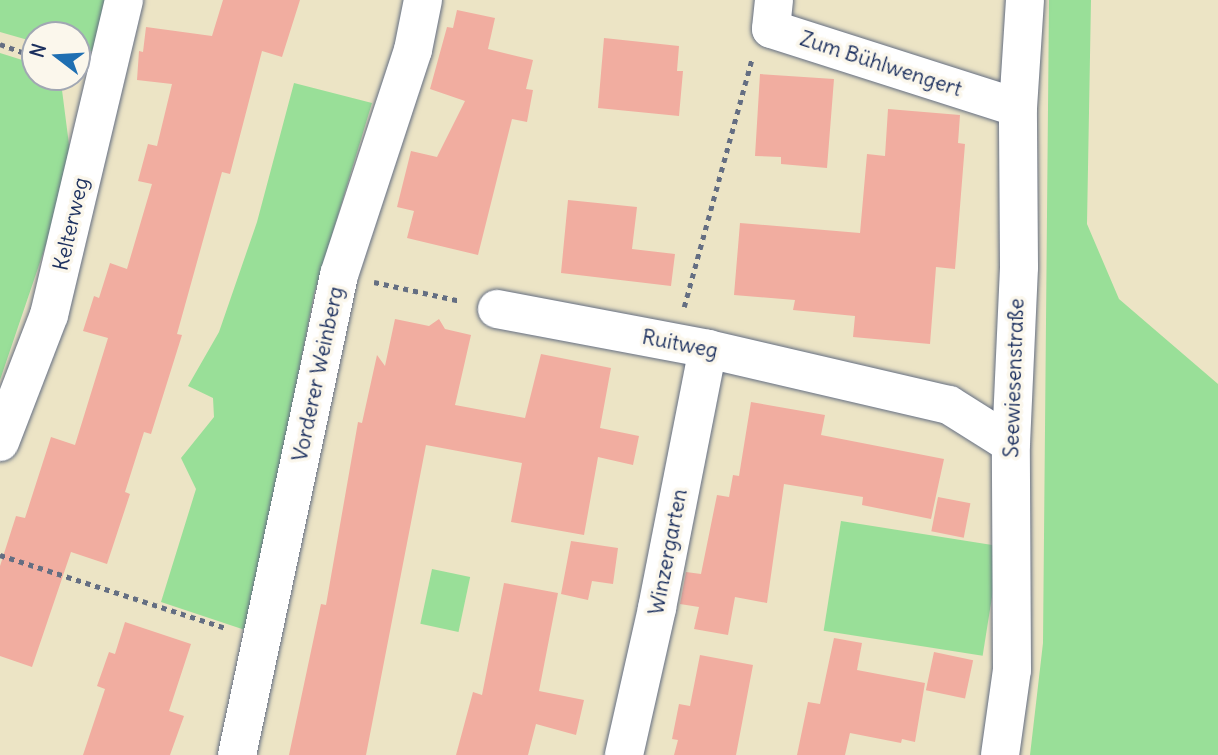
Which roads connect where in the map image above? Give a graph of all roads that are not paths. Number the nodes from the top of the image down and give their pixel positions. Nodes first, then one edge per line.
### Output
1 (124, 0) edge
2 (423, 0) edge
3 (1024, 0) edge
4 (772, 15) edge
5 (1018, 108) junction
6 (497, 309) road end
7 (708, 349) junction
8 (0, 442) edge
9 (1010, 444) junction
10 (237, 755) edge
11 (624, 755) edge
12 (1000, 755) edge

1 - 8 street, Kelterweg
2 - 10 street, Vorderer Weinberg
3 - 5 street, Seewiesenstraße
4 - 5 street, Zum Bühlwengert
5 - 9 street, Seewiesenstraße
6 - 7 street, Ruitweg
7 - 9 street, Ruitweg
7 - 11 street, Winzergarten
9 - 12 street, Seewiesenstraße

